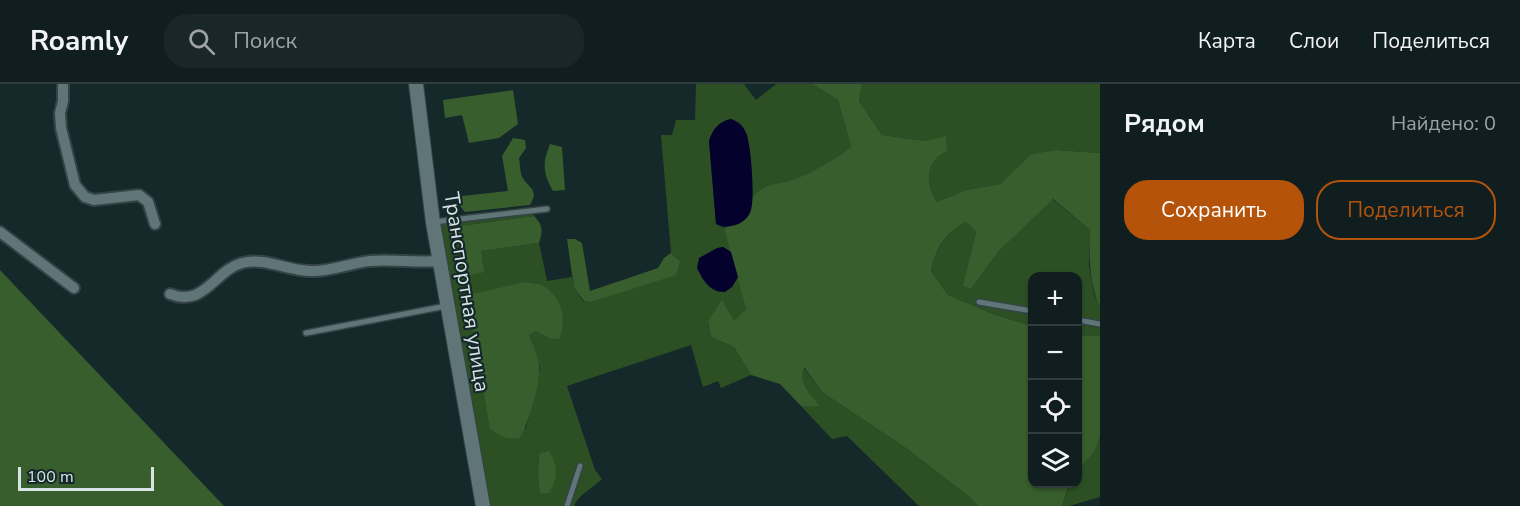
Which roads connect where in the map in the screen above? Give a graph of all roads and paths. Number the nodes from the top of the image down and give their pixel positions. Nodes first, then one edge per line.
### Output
1 (63, 84) edge
2 (416, 84) edge
3 (547, 209) dead end
4 (433, 222) junction
5 (155, 224) dead end
6 (0, 232) edge
7 (439, 261) junction
8 (74, 288) dead end
9 (170, 294) dead end
10 (979, 302) dead end
11 (447, 306) junction
12 (1028, 310) edge
13 (1082, 321) edge
14 (1100, 324) edge
15 (306, 333) dead end
16 (580, 466) dead end
17 (483, 506) edge
18 (567, 506) edge

1 - 5 street
2 - 4 main road, Транспортная улица
3 - 4 lane
4 - 7 main road, Транспортная улица
6 - 8 street
7 - 9 street
7 - 11 main road, Транспортная улица
10 - 12 lane
11 - 15 lane
11 - 17 main road, Транспортная улица
13 - 14 lane
16 - 18 lane

